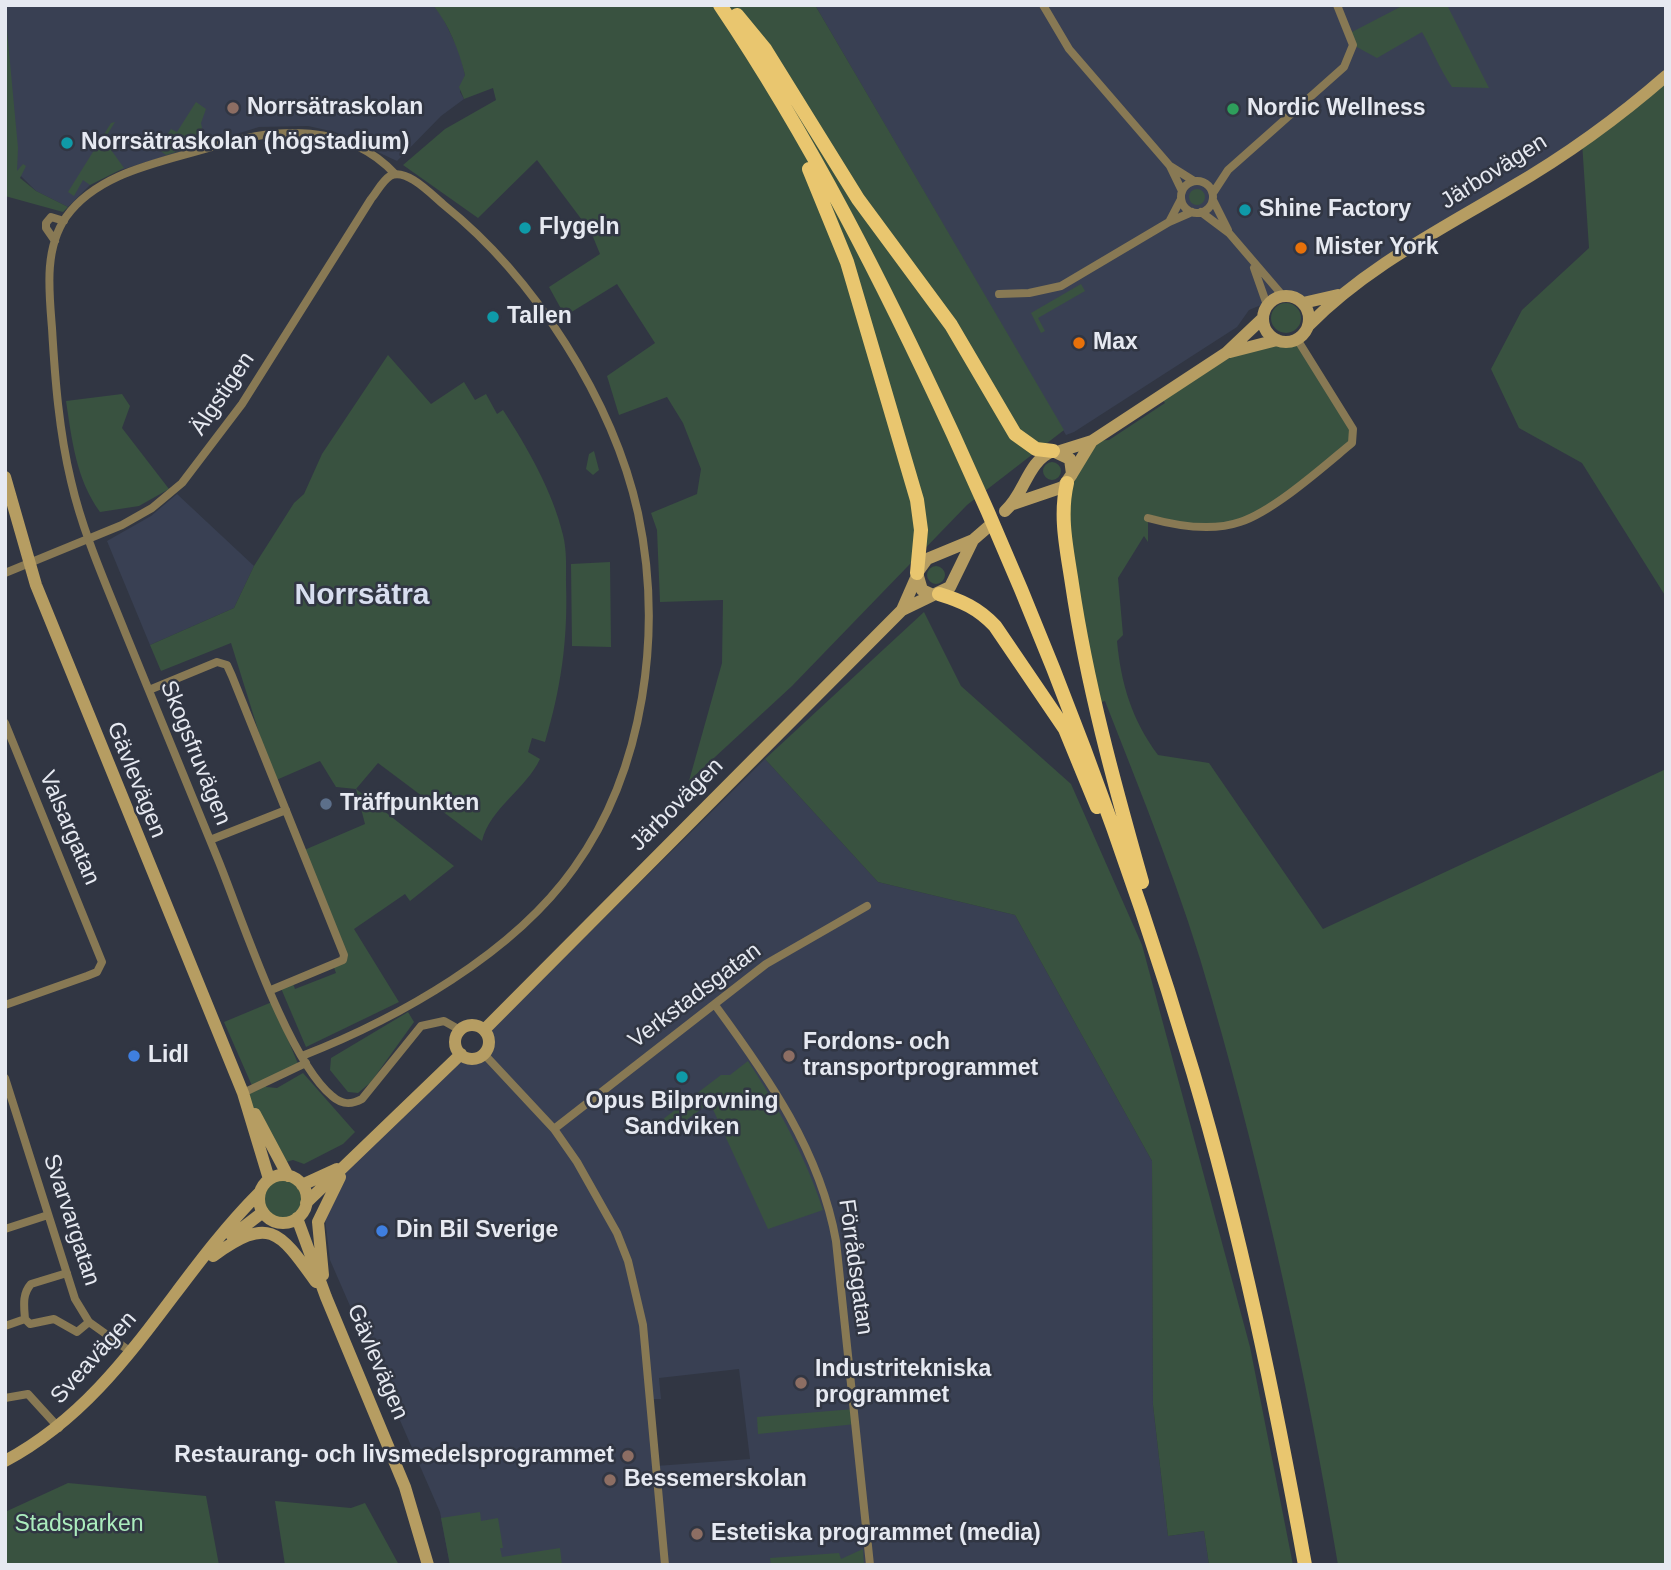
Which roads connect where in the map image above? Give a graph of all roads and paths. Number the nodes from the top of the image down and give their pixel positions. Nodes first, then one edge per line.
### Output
1 (720, 5) edge
2 (1043, 5) edge
3 (1337, 5) edge
4 (734, 10) edge
5 (1666, 76) edge
6 (788, 114) junction
7 (1170, 166) junction
8 (1228, 170) junction
9 (391, 176) junction
10 (1197, 181) junction
11 (1181, 195) junction
12 (1213, 197) junction
13 (1196, 212) junction
14 (64, 221) junction
15 (1168, 222) junction
16 (1229, 233) junction
17 (55, 241) junction
18 (1250, 259) junction
19 (999, 294) dead end
20 (1339, 295) junction
21 (1283, 296) junction
22 (1303, 303) junction
23 (1267, 305) junction
24 (1263, 318) junction
25 (1308, 326) junction
26 (1297, 339) junction
27 (1277, 340) junction
28 (1226, 354) junction
29 (1092, 441) junction
30 (1055, 452) junction
31 (5, 477) edge
32 (1070, 478) junction
33 (989, 502) junction
34 (1148, 518) dead end
35 (998, 532) junction
36 (88, 539) junction
37 (973, 540) junction
38 (29, 564) junction
39 (5, 573) edge
40 (917, 575) junction
41 (936, 595) junction
42 (902, 610) junction
43 (149, 690) junction
44 (5, 723) edge
45 (286, 810) junction
46 (210, 840) junction
47 (1141, 891) junction
48 (867, 906) dead end
49 (271, 990) junction
50 (5, 1005) edge
51 (715, 1005) junction
52 (460, 1030) junction
53 (484, 1030) junction
54 (461, 1054) junction
55 (484, 1054) junction
56 (304, 1059) junction
57 (5, 1078) edge
58 (243, 1093) junction
59 (8, 1101) edge
60 (554, 1129) junction
61 (347, 1165) junction
62 (288, 1176) junction
63 (268, 1179) junction
64 (302, 1185) junction
65 (259, 1193) junction
66 (306, 1203) junction
67 (263, 1212) junction
68 (48, 1215) junction
69 (297, 1218) junction
70 (276, 1222) junction
71 (5, 1229) edge
72 (198, 1267) junction
73 (66, 1273) junction
74 (326, 1297) junction
75 (25, 1319) junction
76 (89, 1322) junction
77 (5, 1326) edge
78 (131, 1352) junction
79 (5, 1398) edge
80 (58, 1428) junction
81 (5, 1461) edge
82 (428, 1565) edge
83 (665, 1565) edge
84 (870, 1565) edge
85 (1305, 1565) edge
86 (1313, 1565) edge

1 - 6 highway
2 - 7 street
3 - 8 street
4 - 30 highway
4 - 33 highway
5 - 20 main road, Järbovägen
6 - 33 highway
6 - 40 highway
7 - 10 street
7 - 11 street
8 - 10 street
8 - 12 street
9 - 14 street, Skogsfruvägen
9 - 36 street, Älgstigen
9 - 56 street, Skogsfruvägen
10 - 11 street
10 - 12 street
11 - 13 street
11 - 15 street
12 - 13 street
12 - 16 street
13 - 15 street
13 - 16 street
14 - 17 street, Skogsfruvägen
14 - 17 street, Skogsfruvägen
15 - 19 street
16 - 18 street
17 - 36 street, Skogsfruvägen
18 - 21 street
18 - 23 street
20 - 22 main road, Järbovägen
20 - 25 main road, Järbovägen
21 - 22 main road
21 - 23 main road
22 - 25 main road
23 - 24 main road
24 - 27 main road
24 - 28 main road
25 - 26 main road
26 - 27 main road
26 - 34 street
27 - 28 main road
28 - 29 main road
29 - 30 main road
29 - 32 main road
30 - 32 main road
30 - 32 main road
31 - 38 main road, Gävlevägen
32 - 47 highway
33 - 35 highway
35 - 37 main road, Järbovägen
35 - 47 highway
36 - 38 street, Älgstigen
36 - 43 street, Skogsfruvägen
37 - 40 main road, Järbovägen
37 - 41 main road, Järbovägen
38 - 39 street, Älgstigen
38 - 58 main road, Gävlevägen
40 - 41 main road
40 - 42 main road, Järbovägen
41 - 42 main road, Järbovägen
41 - 47 highway
42 - 53 main road, Järbovägen
43 - 45 street
43 - 46 street, Skogsfruvägen
44 - 50 street, Valsargatan
45 - 46 street
45 - 49 street
46 - 49 street, Skogsfruvägen
47 - 85 highway
47 - 86 highway
48 - 51 street, Verkstadsgatan
49 - 56 street, Skogsfruvägen
51 - 60 street, Verkstadsgatan
51 - 84 street, Förrådsgatan
52 - 53 main road
52 - 54 main road
52 - 56 street, Skogsfruvägen
53 - 55 main road
54 - 55 main road
54 - 61 main road
55 - 60 street
56 - 58 street, Skogsfruvägen
57 - 59 street, Svarvargatan
58 - 62 main road, Gävlevägen
58 - 63 main road, Gävlevägen
59 - 68 street, Svarvargatan
60 - 83 street
61 - 64 main road
61 - 66 main road
61 - 74 main road
62 - 63 main road
62 - 64 main road, Gävlevägen
63 - 65 main road
64 - 66 main road
65 - 67 main road
65 - 72 main road, Sveavägen
66 - 69 main road
67 - 70 main road, Gävlevägen
67 - 72 main road, Sveavägen
68 - 71 street
68 - 73 street, Svarvargatan
69 - 70 main road
69 - 74 main road, Gävlevägen
70 - 74 main road, Gävlevägen
72 - 74 main road
72 - 78 main road, Sveavägen
73 - 75 street
73 - 76 street, Svarvargatan
74 - 82 main road, Gävlevägen
75 - 76 street
75 - 77 street
76 - 78 street, Svarvargatan
78 - 80 main road, Sveavägen
79 - 80 street
80 - 81 main road, Sveavägen

